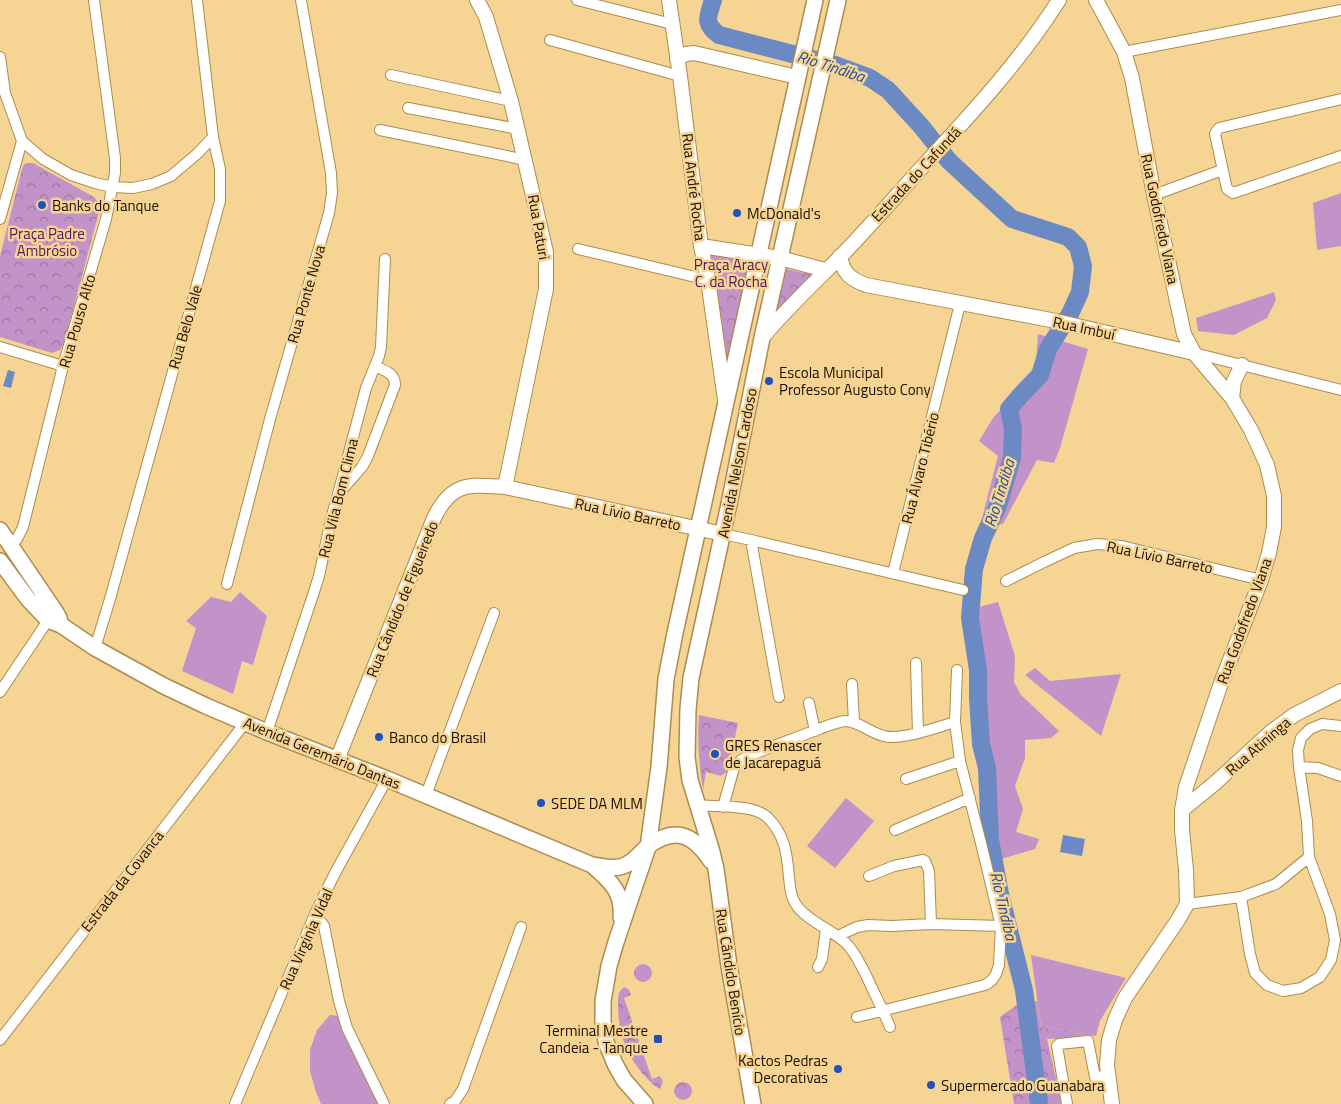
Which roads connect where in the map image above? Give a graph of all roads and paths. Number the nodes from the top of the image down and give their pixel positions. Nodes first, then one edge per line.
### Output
1 (94, 0) edge
2 (197, 0) edge
3 (301, 0) edge
4 (477, 0) edge
5 (577, 0) edge
6 (668, 0) edge
7 (815, 0) edge
8 (838, 0) edge
9 (1059, 0) edge
10 (1096, 0) edge
11 (1341, 10) edge
12 (672, 24) junction
13 (550, 40) dead end
14 (1124, 52) junction
15 (0, 57) edge
16 (677, 58) junction
17 (391, 75) dead end
18 (680, 76) junction
19 (797, 77) junction
20 (2, 94) edge
21 (1341, 99) edge
22 (511, 100) junction
23 (408, 108) dead end
24 (518, 129) junction
25 (380, 130) dead end
26 (213, 137) junction
27 (22, 141) junction
28 (1341, 156) edge
29 (526, 160) junction
30 (1222, 170) junction
31 (113, 187) junction
32 (1154, 195) junction
33 (0, 219) edge
34 (701, 246) junction
35 (578, 249) dead end
36 (758, 255) junction
37 (840, 256) junction
38 (780, 258) junction
39 (385, 259) dead end
40 (825, 270) junction
41 (708, 280) junction
42 (960, 304) junction
43 (762, 338) junction
44 (0, 347) edge
45 (1194, 352) junction
46 (1242, 365) junction
47 (63, 366) junction
48 (376, 366) junction
49 (1341, 390) edge
50 (1232, 398) junction
51 (726, 404) junction
52 (505, 488) junction
53 (338, 494) junction
54 (0, 530) edge
55 (698, 530) junction
56 (723, 534) junction
57 (751, 540) junction
58 (5, 544) edge
59 (1, 564) edge
60 (894, 573) junction
61 (1261, 580) junction
62 (1006, 581) dead end
63 (227, 584) dead end
64 (963, 590) dead end
65 (494, 613) dead end
66 (55, 619) junction
67 (95, 648) junction
68 (916, 663) dead end
69 (957, 670) dead end
70 (852, 684) dead end
71 (1341, 691) edge
72 (0, 692) edge
73 (779, 697) dead end
74 (809, 703) dead end
75 (854, 722) junction
76 (955, 722) junction
77 (244, 723) junction
78 (1341, 726) edge
79 (816, 731) junction
80 (267, 732) junction
81 (918, 733) junction
82 (337, 760) junction
83 (960, 761) junction
84 (1299, 767) junction
85 (1341, 776) edge
86 (387, 779) junction
87 (906, 779) dead end
88 (426, 795) junction
89 (970, 798) junction
90 (697, 805) junction
91 (722, 807) junction
92 (1182, 810) junction
93 (895, 830) dead end
94 (648, 847) junction
95 (1309, 858) junction
96 (592, 865) junction
97 (716, 869) junction
98 (869, 876) dead end
99 (1241, 897) junction
100 (1187, 904) junction
101 (316, 914) junction
102 (931, 924) junction
103 (1001, 926) junction
104 (522, 927) dead end
105 (620, 928) junction
106 (826, 929) junction
107 (838, 936) junction
108 (818, 966) dead end
109 (883, 1010) junction
110 (857, 1017) dead end
111 (890, 1028) dead end
112 (2, 1034) edge
113 (1108, 1073) junction
114 (235, 1104) edge
115 (384, 1104) edge
116 (450, 1104) edge
117 (645, 1104) edge
118 (753, 1104) edge
119 (1068, 1104) edge
120 (1112, 1104) edge

1 - 31 street, Rua Pouso Alto
2 - 26 street, Rua Belo Vale
3 - 63 street, Rua Ponte Nova
4 - 22 main road, Rua Paturi
5 - 12 street
6 - 12 main road, Rua André Rocha
7 - 19 main road, Avenida Nelson Cardoso
8 - 38 main road, Avenida Nelson Cardoso
9 - 37 main road, Estrada do Cafundá
10 - 14 main road, Rua Godofredo Viana
11 - 14 street
12 - 16 main road, Rua André Rocha
13 - 18 street
14 - 32 main road, Rua Godofredo Viana
15 - 20 street
16 - 18 main road, Rua André Rocha
16 - 19 main road
17 - 22 street
18 - 34 main road, Rua André Rocha
19 - 36 main road, Avenida Nelson Cardoso
20 - 27 street
21 - 30 street
22 - 24 main road, Rua Paturi
23 - 24 street
24 - 29 main road, Rua Paturi
25 - 29 street
26 - 31 street
26 - 67 street, Rua Belo Vale
27 - 31 street
27 - 33 street
28 - 30 street
29 - 52 main road, Rua Paturi
30 - 32 street
31 - 47 street, Rua Pouso Alto
32 - 45 main road, Rua Godofredo Viana
34 - 36 main road
34 - 41 main road, Rua André Rocha
35 - 41 street
36 - 38 main road
36 - 51 main road, Avenida Nelson Cardoso
37 - 40 main road, Estrada do Cafundá
37 - 42 main road, Rua Imbuí
38 - 40 main road
38 - 43 main road, Avenida Nelson Cardoso
39 - 48 street, Rua Vila Bom Clima
40 - 43 main road, Estrada do Cafundá
41 - 51 main road, Rua André Rocha
42 - 45 main road, Rua Imbuí
42 - 60 street, Rua Álvaro Tibério
43 - 56 main road, Avenida Nelson Cardoso
44 - 47 street
45 - 46 street, Rua Imbuí
45 - 50 main road, Rua Godofredo Viana
46 - 49 street, Rua Imbuí
46 - 50 main road
47 - 58 street, Rua Pouso Alto
48 - 53 street, Rua Vila Bom Clima
48 - 53 street
50 - 61 main road, Rua Godofredo Viana
51 - 55 main road, Avenida Nelson Cardoso
52 - 55 main road, Rua Lívio Barreto
52 - 82 main road, Rua Cândido de Figueiredo
53 - 80 street, Rua Vila Bom Clima
54 - 58 main road, Avenida Geremário Dantas
55 - 56 main road, Rua Lívio Barreto
55 - 94 main road, Avenida Nelson Cardoso
56 - 57 street, Rua Lívio Barreto
56 - 90 main road, Avenida Nelson Cardoso
57 - 60 street, Rua Lívio Barreto
57 - 73 street
58 - 66 main road, Avenida Geremário Dantas
59 - 66 main road, Avenida Geremário Dantas
60 - 64 street, Rua Lívio Barreto
61 - 62 street, Rua Lívio Barreto
61 - 92 main road, Rua Godofredo Viana
65 - 88 street
66 - 67 main road, Avenida Geremário Dantas
66 - 72 street
67 - 77 main road, Avenida Geremário Dantas
68 - 81 street
69 - 76 street
70 - 75 street
71 - 92 main road, Rua Atininga
74 - 79 street
75 - 79 street
75 - 81 street
76 - 81 street
76 - 83 street
77 - 80 main road, Avenida Geremário Dantas
77 - 112 street, Estrada da Covanca
78 - 84 street
79 - 91 street
80 - 82 main road, Avenida Geremário Dantas
82 - 86 main road, Avenida Geremário Dantas
83 - 87 street
83 - 89 street
84 - 85 street
84 - 95 street
86 - 88 main road, Avenida Geremário Dantas
86 - 101 street, Rua Virginia Vidal
88 - 96 main road, Avenida Geremário Dantas
89 - 93 street
89 - 103 street
90 - 91 street
90 - 97 main road, Avenida Nelson Cardoso
91 - 106 street
92 - 100 main road, Rua Godofredo Viana
94 - 96 main road, Avenida Geremário Dantas
94 - 97 main road, Avenida Geremário Dantas
94 - 105 main road
95 - 99 street
95 - 99 street
96 - 105 main road, Avenida Geremário Dantas
97 - 118 main road, Rua Cândido Benício
98 - 102 street
99 - 100 street
100 - 113 main road
101 - 114 street, Rua Virginia Vidal
101 - 115 street
102 - 103 street
102 - 107 street
103 - 109 street
104 - 116 street
105 - 117 main road
106 - 107 street
106 - 108 street
107 - 109 street
109 - 110 street
109 - 111 street
113 - 119 street
113 - 120 main road

